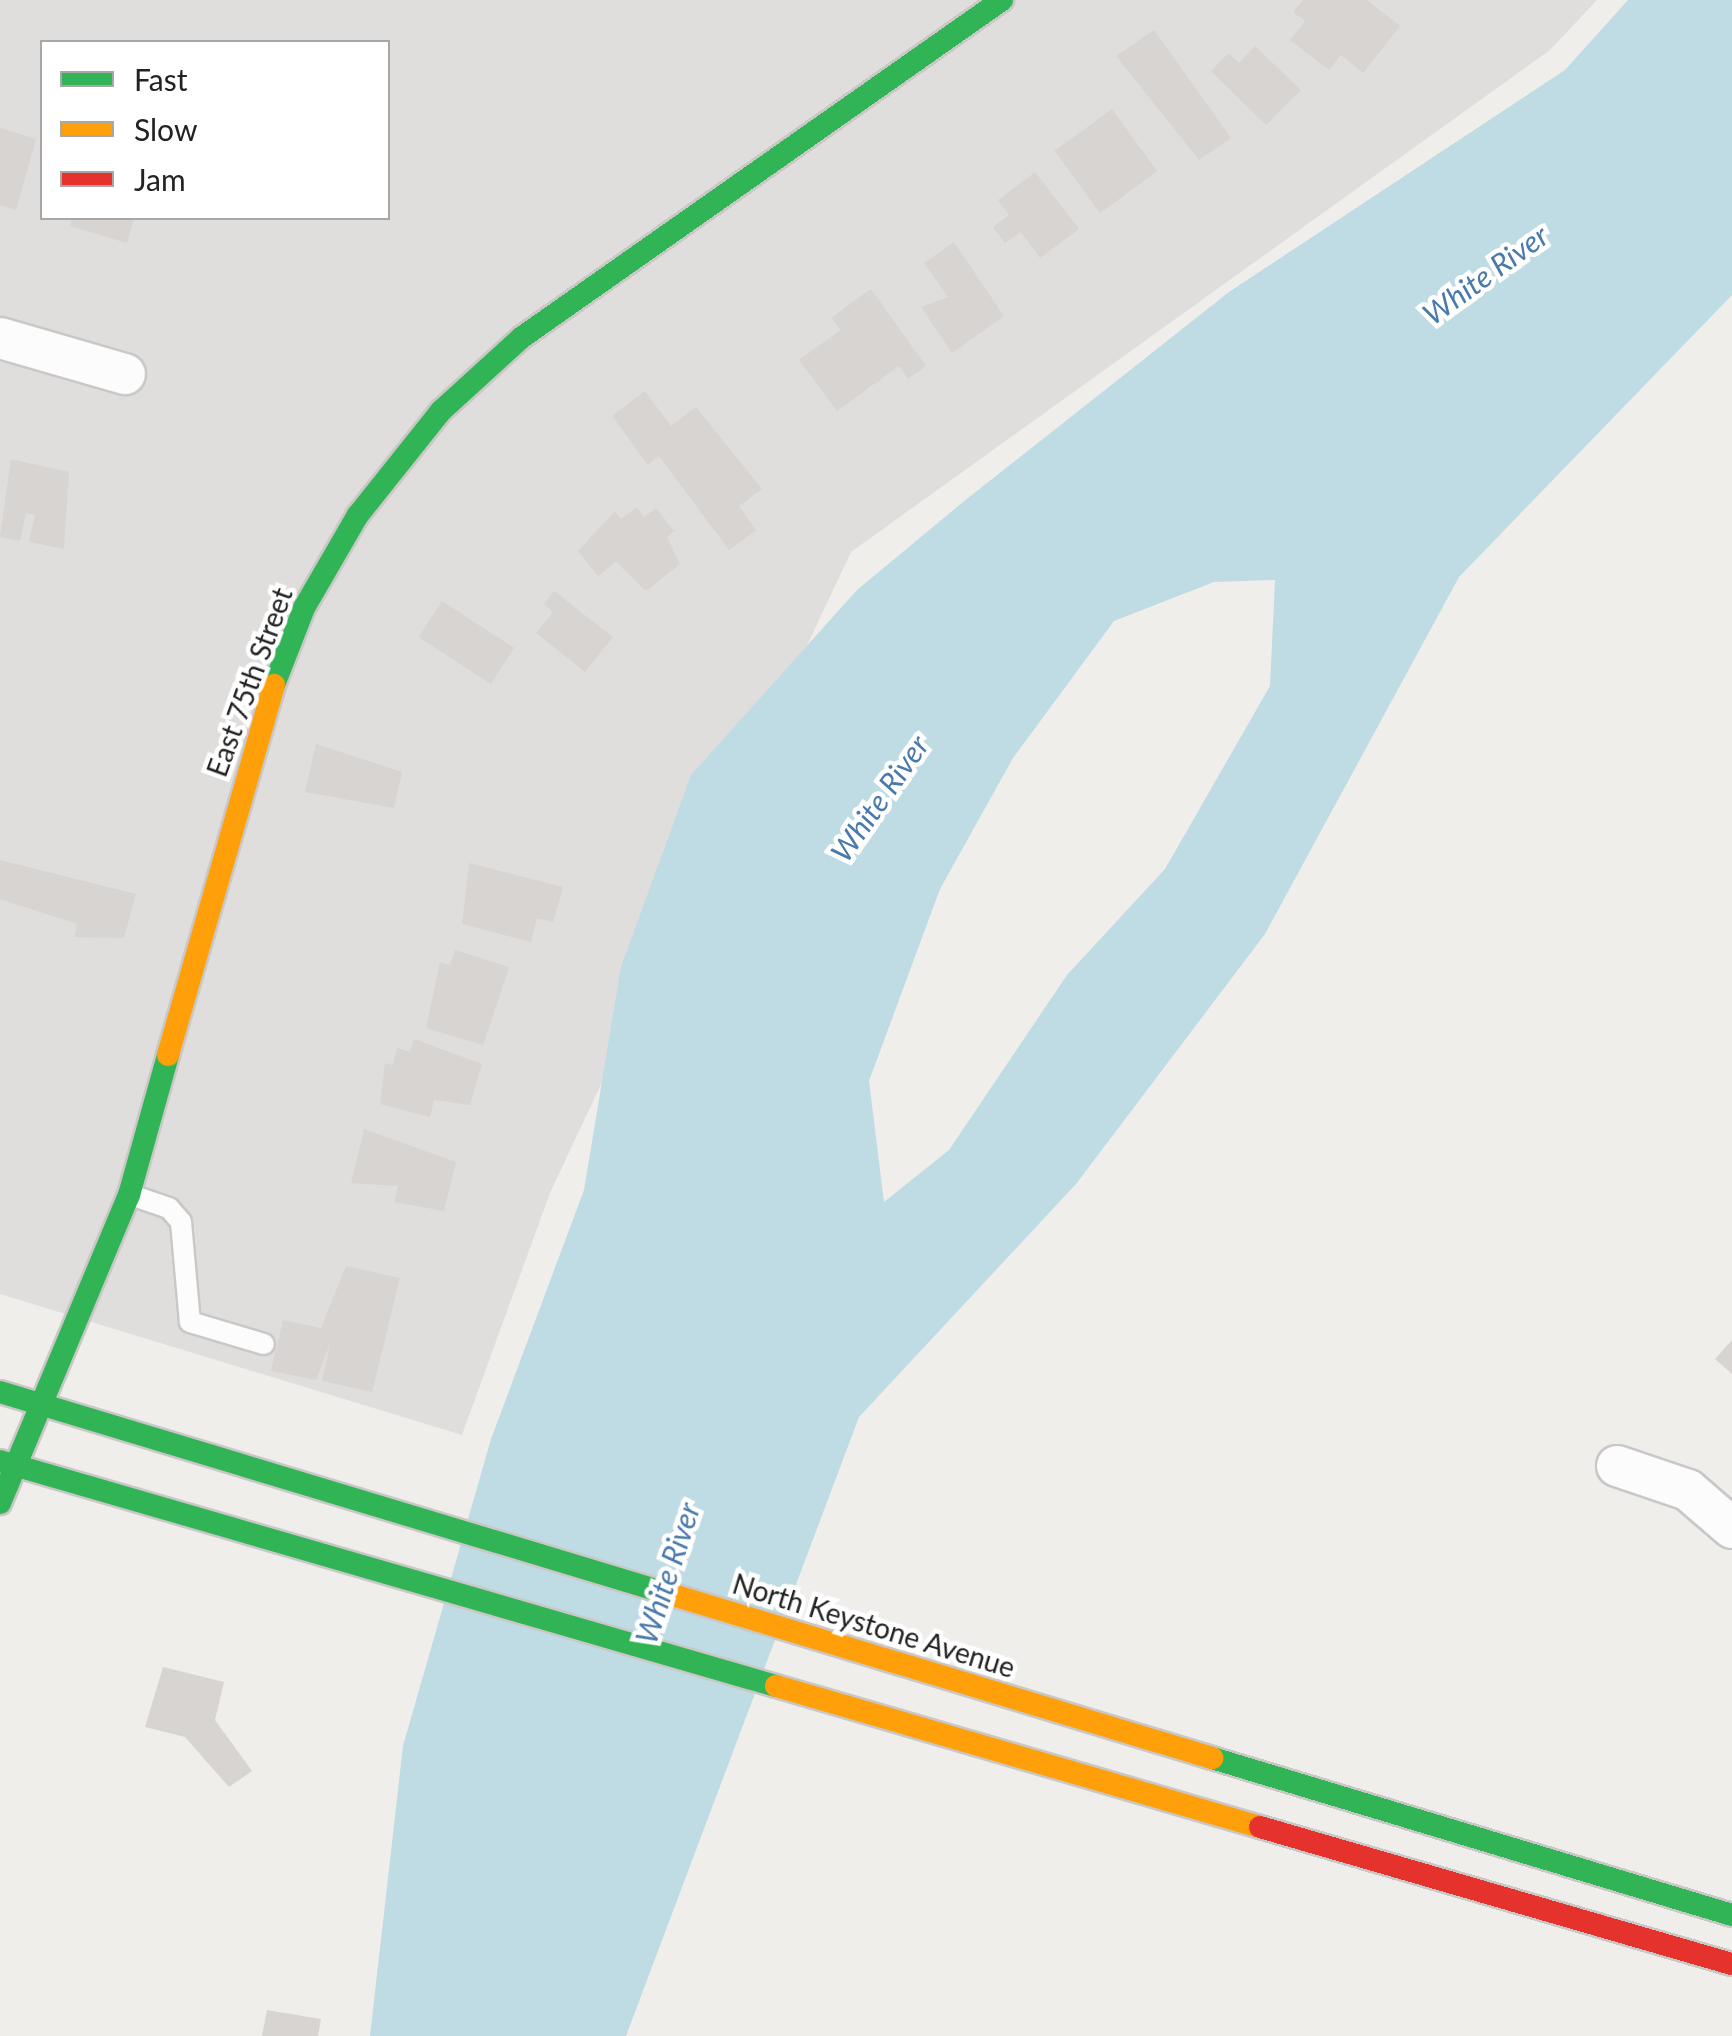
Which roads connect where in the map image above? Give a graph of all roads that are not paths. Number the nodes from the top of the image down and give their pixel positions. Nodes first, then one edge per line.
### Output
1 (1002, 0) edge
2 (0, 338) edge
3 (125, 374) dead end
4 (129, 1195) junction
5 (264, 1344) dead end
6 (0, 1392) edge
7 (36, 1406) junction
8 (6, 1463) edge
9 (1617, 1466) dead end
10 (0, 1502) edge
11 (1732, 1528) edge
12 (1732, 1915) edge
13 (1732, 1964) edge

1 - 4 main road, East 75th Street
2 - 3 street
4 - 5 lane
4 - 7 main road, East 75th Street
6 - 7 main road, North Keystone Avenue
7 - 8 main road, East 75th Street
7 - 12 main road, North Keystone Avenue
8 - 10 main road, East 75th Street
8 - 13 main road
9 - 11 street

